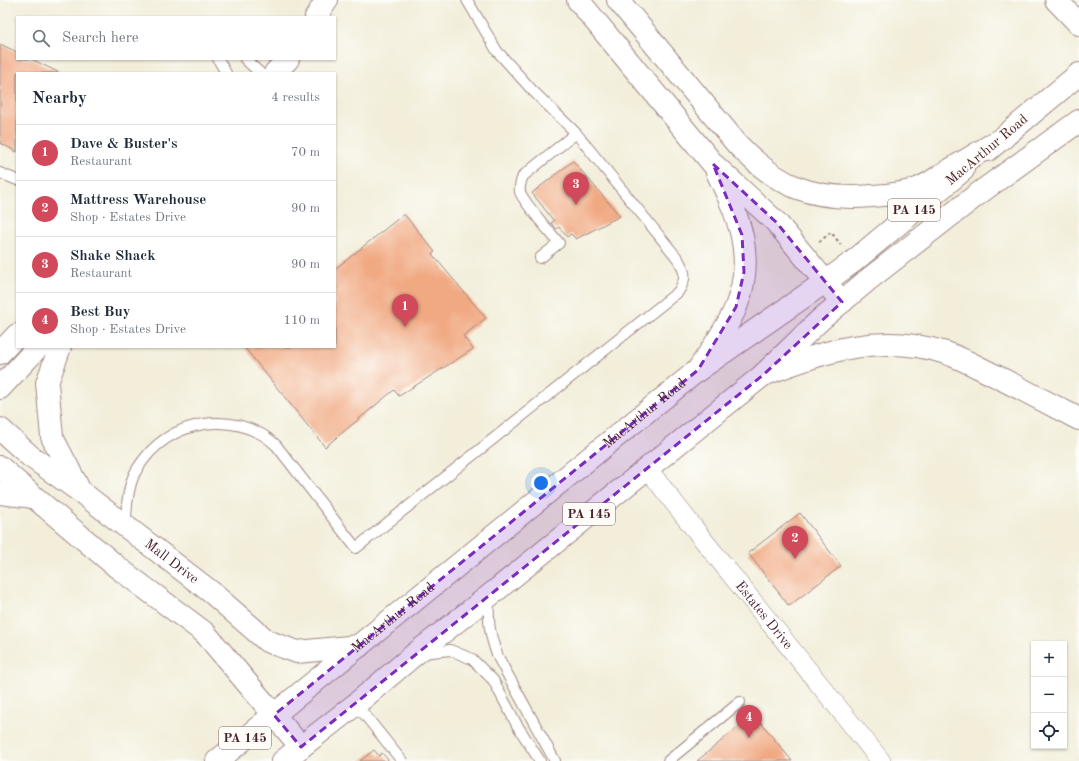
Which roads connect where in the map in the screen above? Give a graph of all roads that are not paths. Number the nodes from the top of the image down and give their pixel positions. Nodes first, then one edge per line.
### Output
1 (327, 0) edge
2 (467, 0) edge
3 (578, 0) edge
4 (618, 0) edge
5 (1056, 0) edge
6 (317, 16) edge
7 (1079, 24) edge
8 (219, 60) edge
9 (246, 60) edge
10 (287, 60) edge
11 (225, 72) edge
12 (259, 72) edge
13 (276, 72) edge
14 (1079, 74) edge
15 (1079, 121) edge
16 (576, 133) junction
17 (1003, 138) junction
18 (713, 164) junction
19 (0, 173) edge
20 (16, 180) edge
21 (540, 258) dead end
22 (825, 282) junction
23 (842, 302) junction
24 (16, 336) edge
25 (37, 348) edge
26 (60, 348) edge
27 (0, 353) edge
28 (698, 370) junction
29 (763, 375) junction
30 (0, 388) edge
31 (1079, 419) edge
32 (0, 429) edge
33 (0, 467) edge
34 (647, 468) junction
35 (80, 492) junction
36 (0, 493) edge
37 (34, 497) junction
38 (126, 526) junction
39 (489, 596) junction
40 (359, 646) junction
41 (415, 654) junction
42 (740, 702) dead end
43 (356, 704) junction
44 (274, 715) junction
45 (301, 748) junction
46 (217, 761) edge
47 (284, 761) edge
48 (402, 761) edge
49 (540, 761) edge
50 (555, 761) edge
51 (668, 761) edge
52 (881, 761) edge

1 - 6 main road
2 - 16 lane
3 - 18 main road
4 - 17 main road
5 - 7 main road
8 - 11 lane
9 - 12 lane
10 - 13 main road
14 - 17 main road, MacArthur Road / PA 145
15 - 23 main road, MacArthur Road / PA 145
16 - 21 lane
16 - 38 lane
17 - 22 main road, MacArthur Road / PA 145
18 - 22 main road
18 - 28 main road
19 - 20 lane
22 - 23 main road
22 - 28 main road, MacArthur Road / PA 145
23 - 29 main road, MacArthur Road / PA 145
24 - 27 main road
25 - 30 main road
26 - 35 main road
28 - 40 main road, MacArthur Road / PA 145
29 - 31 main road
29 - 34 main road, MacArthur Road / PA 145
32 - 35 main road, Mall Drive
33 - 37 main road
34 - 39 main road, MacArthur Road / PA 145
34 - 52 street, Estates Drive
35 - 38 main road, Mall Drive
36 - 37 main road
37 - 44 main road
38 - 40 main road, Mall Drive
39 - 41 main road, MacArthur Road / PA 145
39 - 50 lane
40 - 44 main road, MacArthur Road / PA 145
41 - 43 main road, MacArthur Road / PA 145
41 - 49 lane
42 - 51 lane
43 - 45 main road, MacArthur Road / PA 145
43 - 48 lane
44 - 45 main road
44 - 46 main road, MacArthur Road / PA 145
45 - 47 main road, MacArthur Road / PA 145

